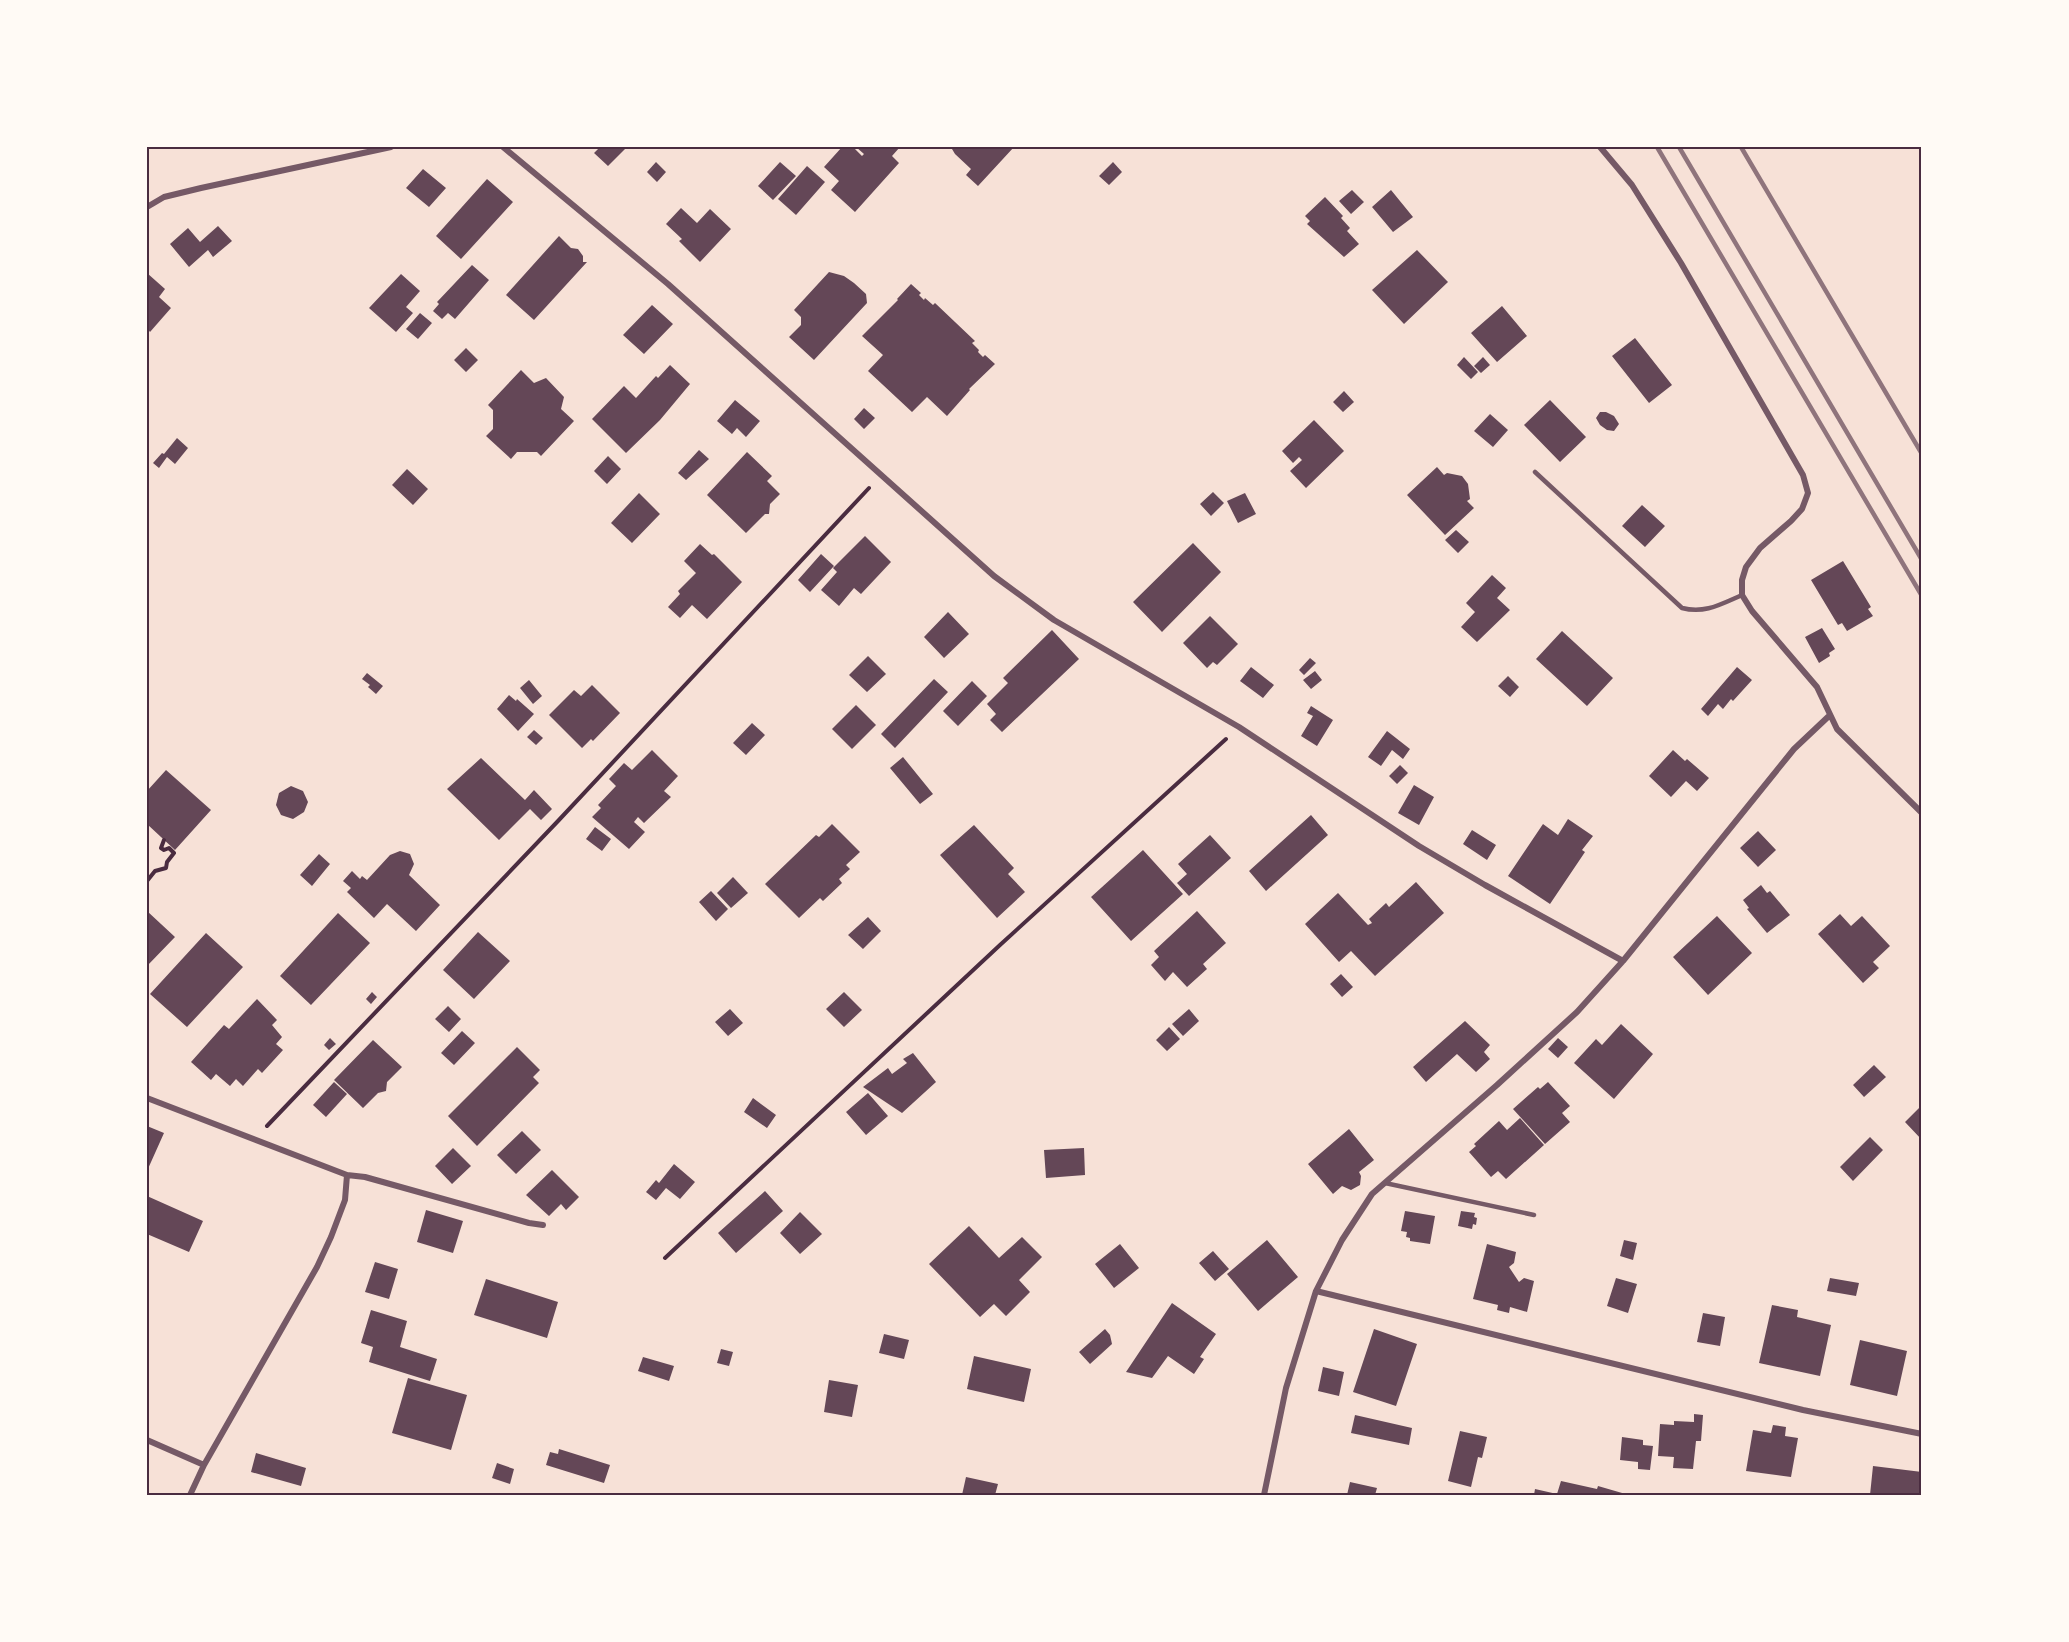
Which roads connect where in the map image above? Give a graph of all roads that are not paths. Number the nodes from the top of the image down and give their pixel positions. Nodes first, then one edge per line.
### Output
1 (391, 147) edge
2 (503, 147) edge
3 (1600, 147) edge
4 (147, 207) edge
5 (1535, 472) dead end
6 (1742, 595) junction
7 (1830, 716) junction
8 (1922, 813) edge
9 (1623, 961) junction
10 (147, 1098) edge
11 (347, 1175) junction
12 (1385, 1183) junction
13 (1534, 1215) dead end
14 (543, 1225) dead end
15 (1316, 1291) junction
16 (1922, 1434) edge
17 (147, 1440) edge
18 (204, 1465) junction
19 (190, 1495) edge
20 (1264, 1495) edge

1 - 4 street
2 - 9 street
3 - 6 street
5 - 6 lane
6 - 7 street
7 - 8 street
7 - 9 street
9 - 12 street
10 - 11 street
11 - 14 street
11 - 18 street
12 - 13 lane
12 - 15 street
15 - 16 street
15 - 20 street
17 - 18 street
18 - 19 street

